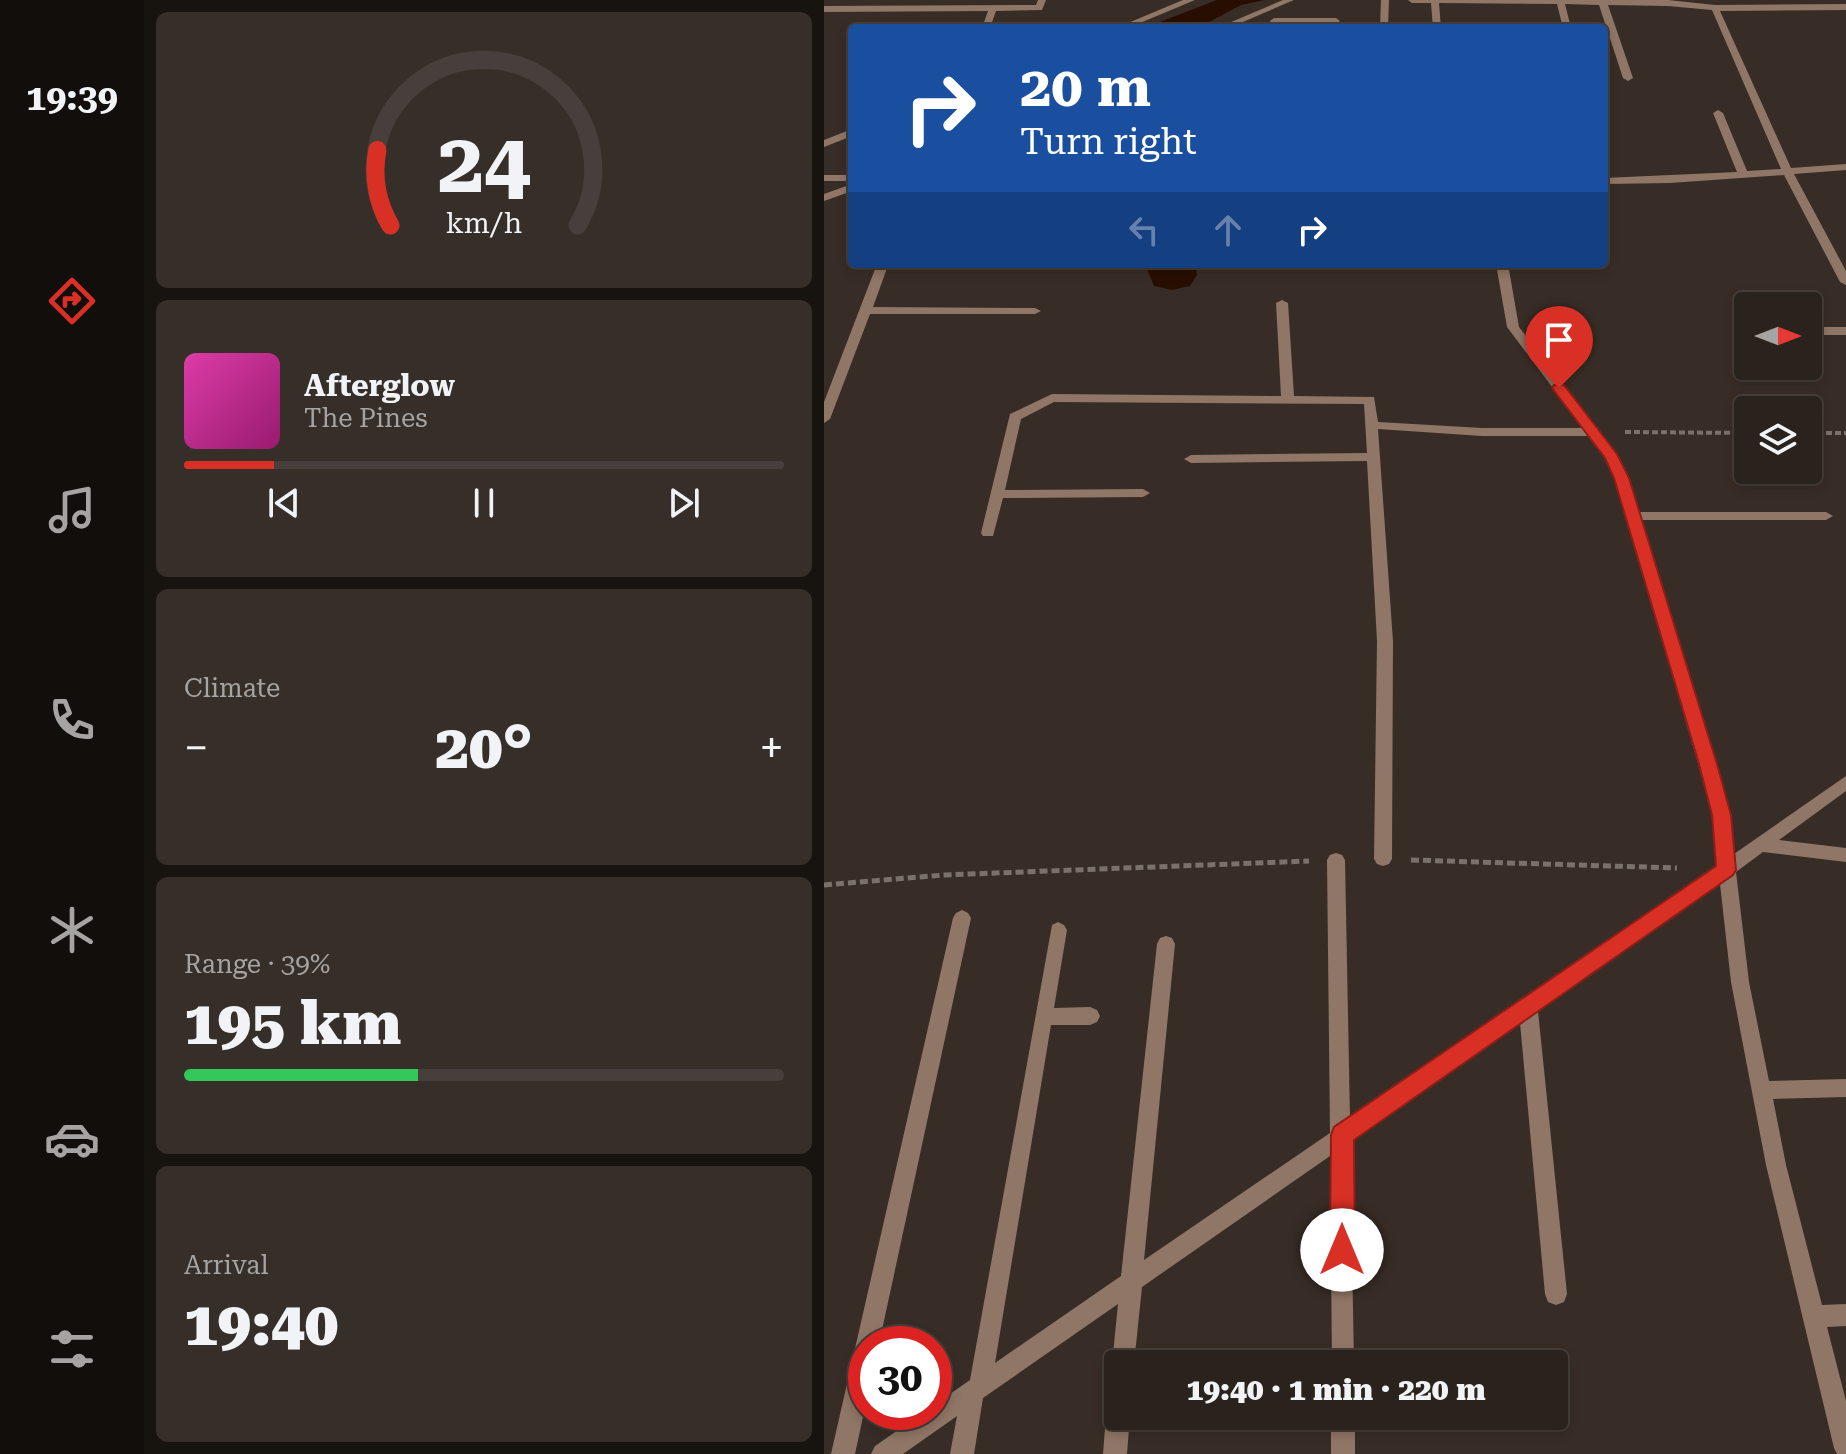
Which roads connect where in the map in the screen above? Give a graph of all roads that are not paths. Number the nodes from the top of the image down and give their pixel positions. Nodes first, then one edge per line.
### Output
1 (1042, 0) edge
2 (1191, 0) edge
3 (1290, 0) edge
4 (1385, 0) edge
5 (1412, 0) edge
6 (1435, 0) edge
7 (1467, 0) edge
8 (1592, 0) edge
9 (1560, 1) edge
10 (1602, 1) edge
11 (1646, 1) edge
12 (1825, 4) edge
13 (1846, 7) edge
14 (993, 8) junction
15 (1715, 8) junction
16 (824, 9) edge
17 (1274, 21) dead end
18 (1336, 21) dead end
19 (987, 24) edge
20 (1130, 24) edge
21 (1231, 24) edge
22 (1297, 24) edge
23 (1313, 24) edge
24 (1384, 24) edge
25 (1437, 24) edge
26 (1566, 24) edge
27 (1628, 78) dead end
28 (1718, 113) dead end
29 (848, 134) edge
30 (824, 144) edge
31 (1846, 167) edge
32 (1789, 172) junction
33 (1743, 175) junction
34 (824, 178) edge
35 (848, 178) edge
36 (1608, 181) edge
37 (848, 189) edge
38 (824, 198) edge
39 (882, 268) edge
40 (1503, 268) edge
41 (1846, 282) edge
42 (1282, 303) dead end
43 (866, 310) junction
44 (1035, 311) dead end
45 (1822, 331) edge
46 (1846, 331) edge
47 (824, 382) edge
48 (839, 382) junction
49 (1288, 400) junction
50 (824, 419) edge
51 (1371, 425) junction
52 (1591, 432) junction
53 (1373, 457) junction
54 (1191, 459) dead end
55 (1143, 493) dead end
56 (997, 494) junction
57 (1634, 516) junction
58 (1826, 516) dead end
59 (988, 533) dead end
60 (1846, 782) edge
61 (1760, 845) junction
62 (1846, 855) edge
63 (1383, 859) road end
64 (1336, 860) road end
65 (1726, 870) junction
66 (962, 918) dead end
67 (1058, 930) dead end
68 (1166, 944) dead end
69 (1528, 1006) junction
70 (1090, 1016) dead end
71 (1043, 1017) junction
72 (1846, 1088) edge
73 (1762, 1090) junction
74 (1342, 1135) junction
75 (1130, 1284) junction
76 (1556, 1294) dead end
77 (1846, 1315) edge
78 (1814, 1316) junction
79 (872, 1326) edge
80 (1124, 1350) edge
81 (1343, 1350) edge
82 (977, 1389) junction
83 (848, 1430) edge
84 (1117, 1430) edge
85 (1343, 1430) edge
86 (1846, 1448) edge
87 (843, 1454) edge
88 (883, 1454) edge
89 (962, 1454) edge
90 (1115, 1454) edge
91 (1343, 1454) edge

1 - 14 street
2 - 20 street
3 - 21 street
4 - 24 street
5 - 6 street
6 - 7 street
6 - 25 street
7 - 9 street
8 - 9 street
8 - 10 street
9 - 26 street
10 - 11 street
10 - 27 street
11 - 15 street
12 - 13 street
12 - 15 street
14 - 16 street
14 - 19 street
15 - 32 street
17 - 22 street
18 - 23 street
28 - 33 street
29 - 30 street
31 - 32 street
32 - 33 street
32 - 41 street
33 - 36 street
34 - 35 street
37 - 38 street
39 - 43 street
40 - 52 street
42 - 49 street
43 - 44 street
43 - 48 street
45 - 46 street
47 - 48 street
48 - 50 street
49 - 51 street
49 - 56 street
51 - 52 street
51 - 53 street
52 - 57 street
53 - 54 street
53 - 63 street
55 - 56 street
56 - 59 street
57 - 58 street
57 - 65 street
60 - 61 street
61 - 62 street
61 - 65 street
64 - 74 street
65 - 69 street
65 - 73 street
66 - 79 street
67 - 71 street
68 - 75 street
69 - 74 street
69 - 76 street
70 - 71 street
71 - 82 street
72 - 73 street
73 - 78 street
74 - 75 street
74 - 81 street
75 - 80 street
75 - 82 street
77 - 78 street
78 - 86 street
82 - 88 street
82 - 89 street
83 - 87 street
84 - 90 street
85 - 91 street

